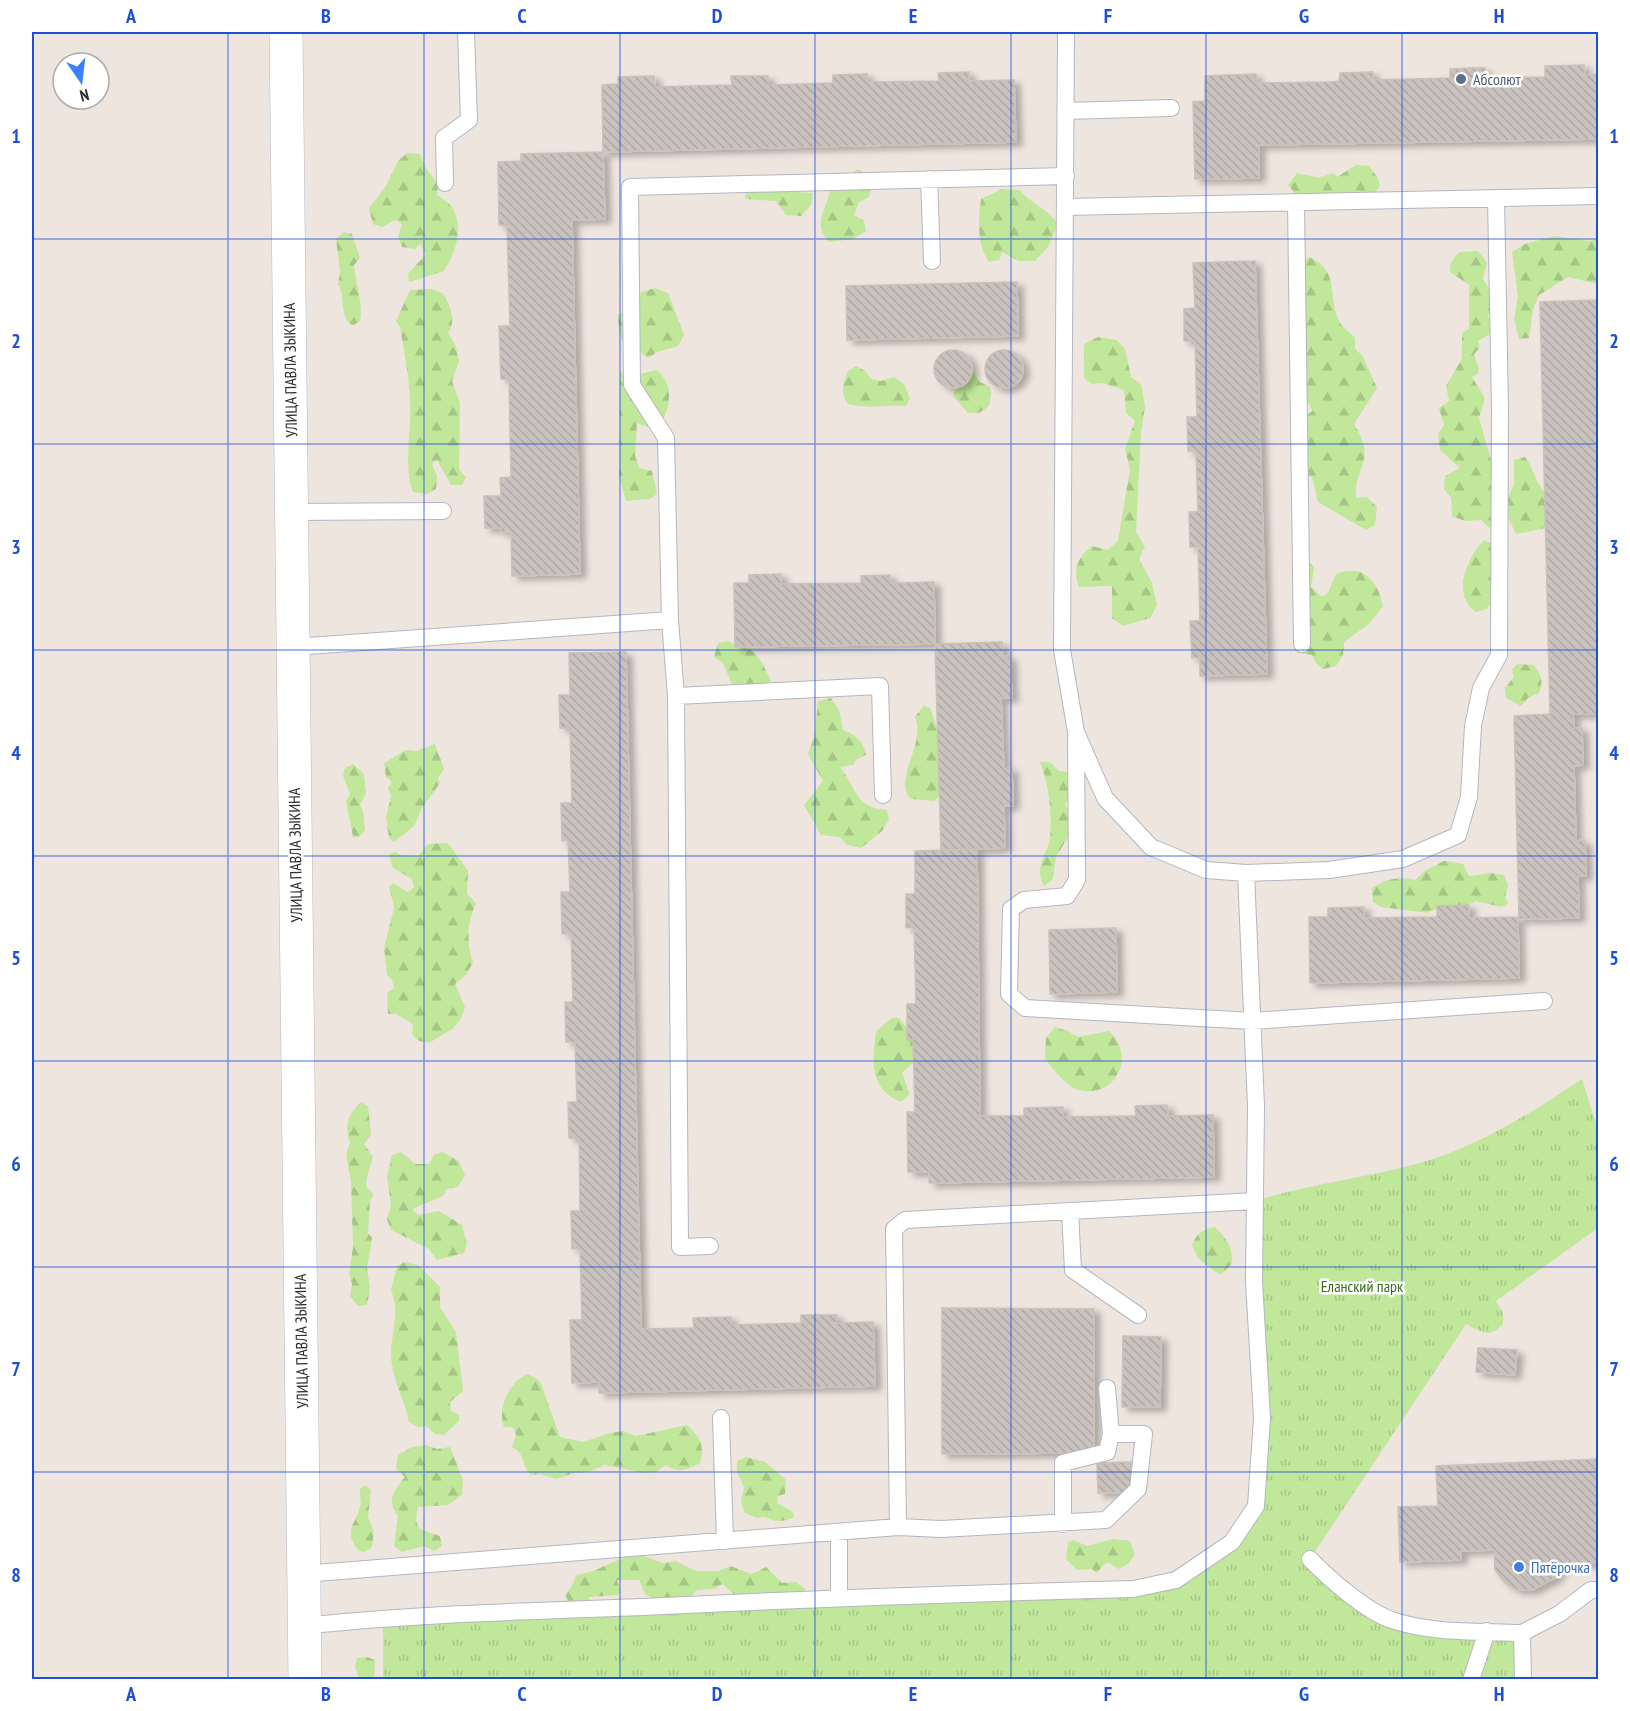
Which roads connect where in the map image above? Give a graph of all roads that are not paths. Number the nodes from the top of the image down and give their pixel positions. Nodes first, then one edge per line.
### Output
1 (286, 32) edge
2 (466, 32) edge
3 (1066, 32) edge
4 (1171, 108) dead end
5 (1066, 111) junction
6 (1066, 176) junction
7 (929, 179) junction
8 (445, 183) dead end
9 (1599, 196) edge
10 (1496, 198) junction
11 (1296, 202) junction
12 (1065, 207) junction
13 (932, 261) dead end
14 (292, 512) junction
15 (443, 512) dead end
16 (670, 620) junction
17 (1302, 644) dead end
18 (294, 647) junction
19 (676, 696) junction
20 (1076, 732) junction
21 (883, 795) dead end
22 (1246, 873) junction
23 (1544, 1001) dead end
24 (1252, 1021) junction
25 (1255, 1201) junction
26 (1070, 1211) junction
27 (710, 1246) dead end
28 (1138, 1315) dead end
29 (1107, 1388) dead end
30 (721, 1418) dead end
31 (1111, 1434) junction
32 (1063, 1524) junction
33 (898, 1527) junction
34 (839, 1532) junction
35 (725, 1541) junction
36 (1310, 1559) dead end
37 (303, 1574) junction
38 (1599, 1590) edge
39 (839, 1598) junction
40 (304, 1626) junction
41 (1487, 1631) junction
42 (1522, 1632) junction
43 (304, 1680) edge
44 (1472, 1680) edge
45 (1523, 1680) edge

1 - 14 main road, УЛИЦА ПАВЛА ЗЫКИНА
2 - 8 lane
3 - 5 lane
4 - 5 lane
5 - 6 lane
6 - 7 lane
6 - 12 lane
7 - 13 lane
7 - 16 lane
9 - 10 lane
10 - 11 lane
10 - 22 lane
11 - 12 lane
11 - 17 lane
12 - 20 lane
14 - 15 lane
14 - 18 main road, УЛИЦА ПАВЛА ЗЫКИНА
16 - 18 lane
16 - 19 lane
18 - 37 main road, УЛИЦА ПАВЛА ЗЫКИНА
19 - 21 lane
19 - 27 lane
20 - 22 lane
20 - 24 lane
22 - 24 lane
23 - 24 lane
24 - 25 lane
25 - 26 lane
25 - 39 lane
26 - 28 lane
26 - 33 lane
29 - 31 lane
30 - 35 lane
31 - 32 lane
31 - 32 lane
32 - 33 lane
33 - 34 lane
34 - 35 lane
34 - 39 lane
35 - 37 lane
36 - 41 lane
37 - 40 main road, УЛИЦА ПАВЛА ЗЫКИНА
38 - 42 lane
39 - 40 lane
40 - 43 main road, УЛИЦА ПАВЛА ЗЫКИНА
41 - 42 lane
41 - 44 lane
42 - 45 lane

